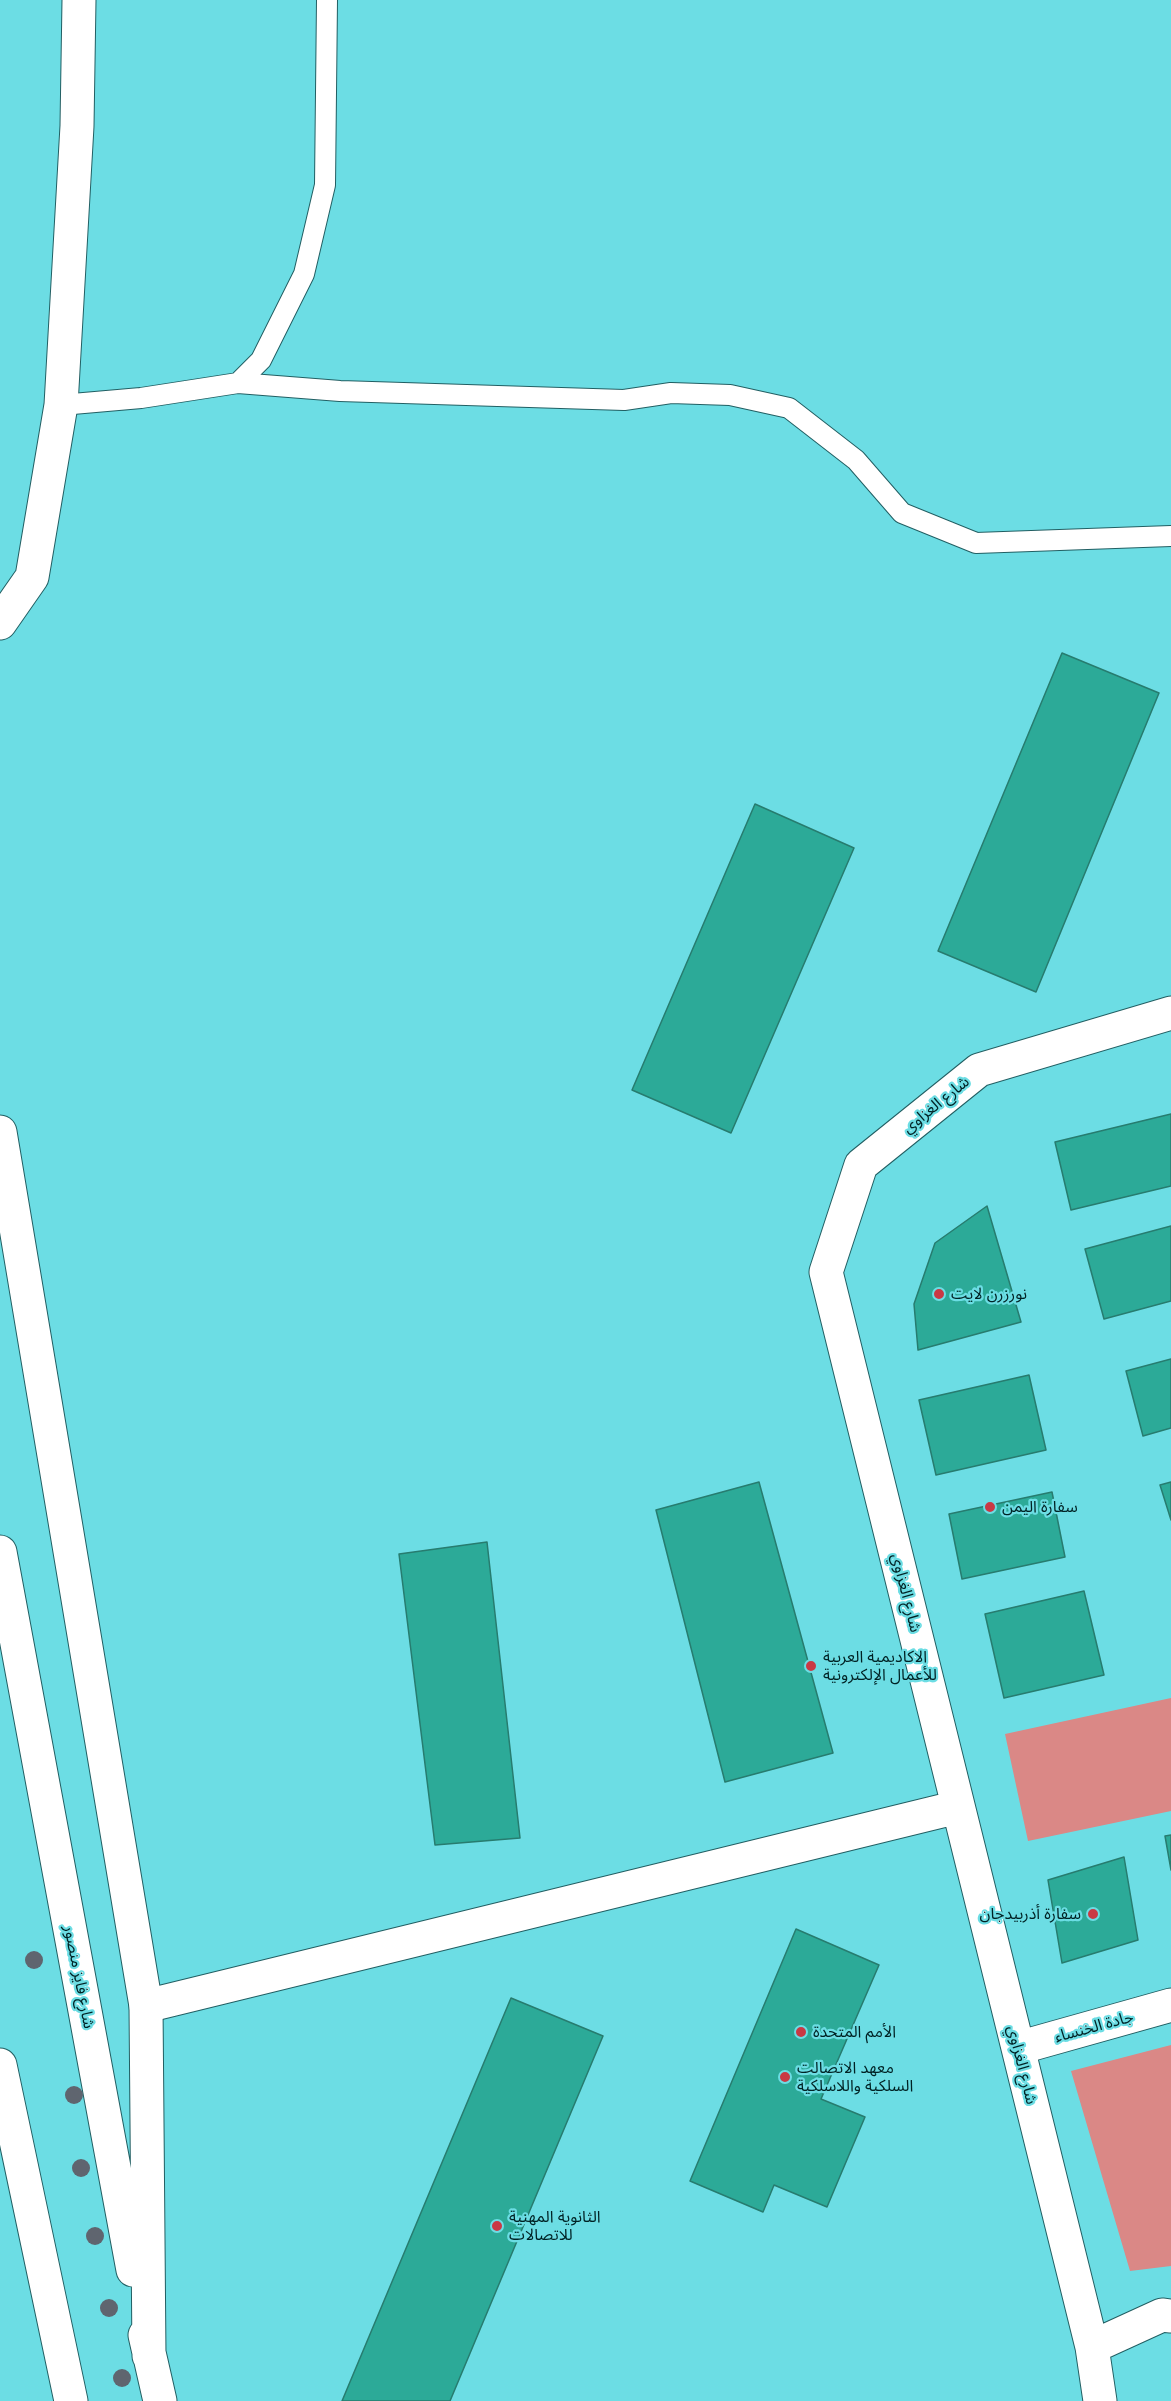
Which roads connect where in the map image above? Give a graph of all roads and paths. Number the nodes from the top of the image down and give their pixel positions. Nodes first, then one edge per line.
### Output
1 (79, 0) edge
2 (327, 0) edge
3 (238, 383) junction
4 (61, 405) junction
5 (1171, 536) edge
6 (0, 623) edge
7 (1171, 1013) edge
8 (0, 1132) edge
9 (0, 1552) edge
10 (958, 1807) junction
11 (146, 2006) junction
12 (1171, 2006) edge
13 (1018, 2048) junction
14 (0, 2065) edge
15 (1171, 2316) edge
16 (1092, 2347) junction
17 (149, 2356) junction
18 (71, 2401) edge
19 (160, 2401) edge
20 (1101, 2401) edge

1 - 4 main road
2 - 3 lane
3 - 4 lane
3 - 5 lane
4 - 6 main road
7 - 10 main road, شارع الغزاوي
8 - 11 main road
9 - 17 main road, شارع فايز منصور
10 - 11 main road
10 - 13 main road, شارع الغزاوي
11 - 17 main road
12 - 13 main road, جادة الخنساء
13 - 16 main road, شارع الغزاوي
14 - 18 main road
15 - 16 main road
16 - 20 main road, شارع الغزاوي
17 - 19 main road, شارع فايز منصور

